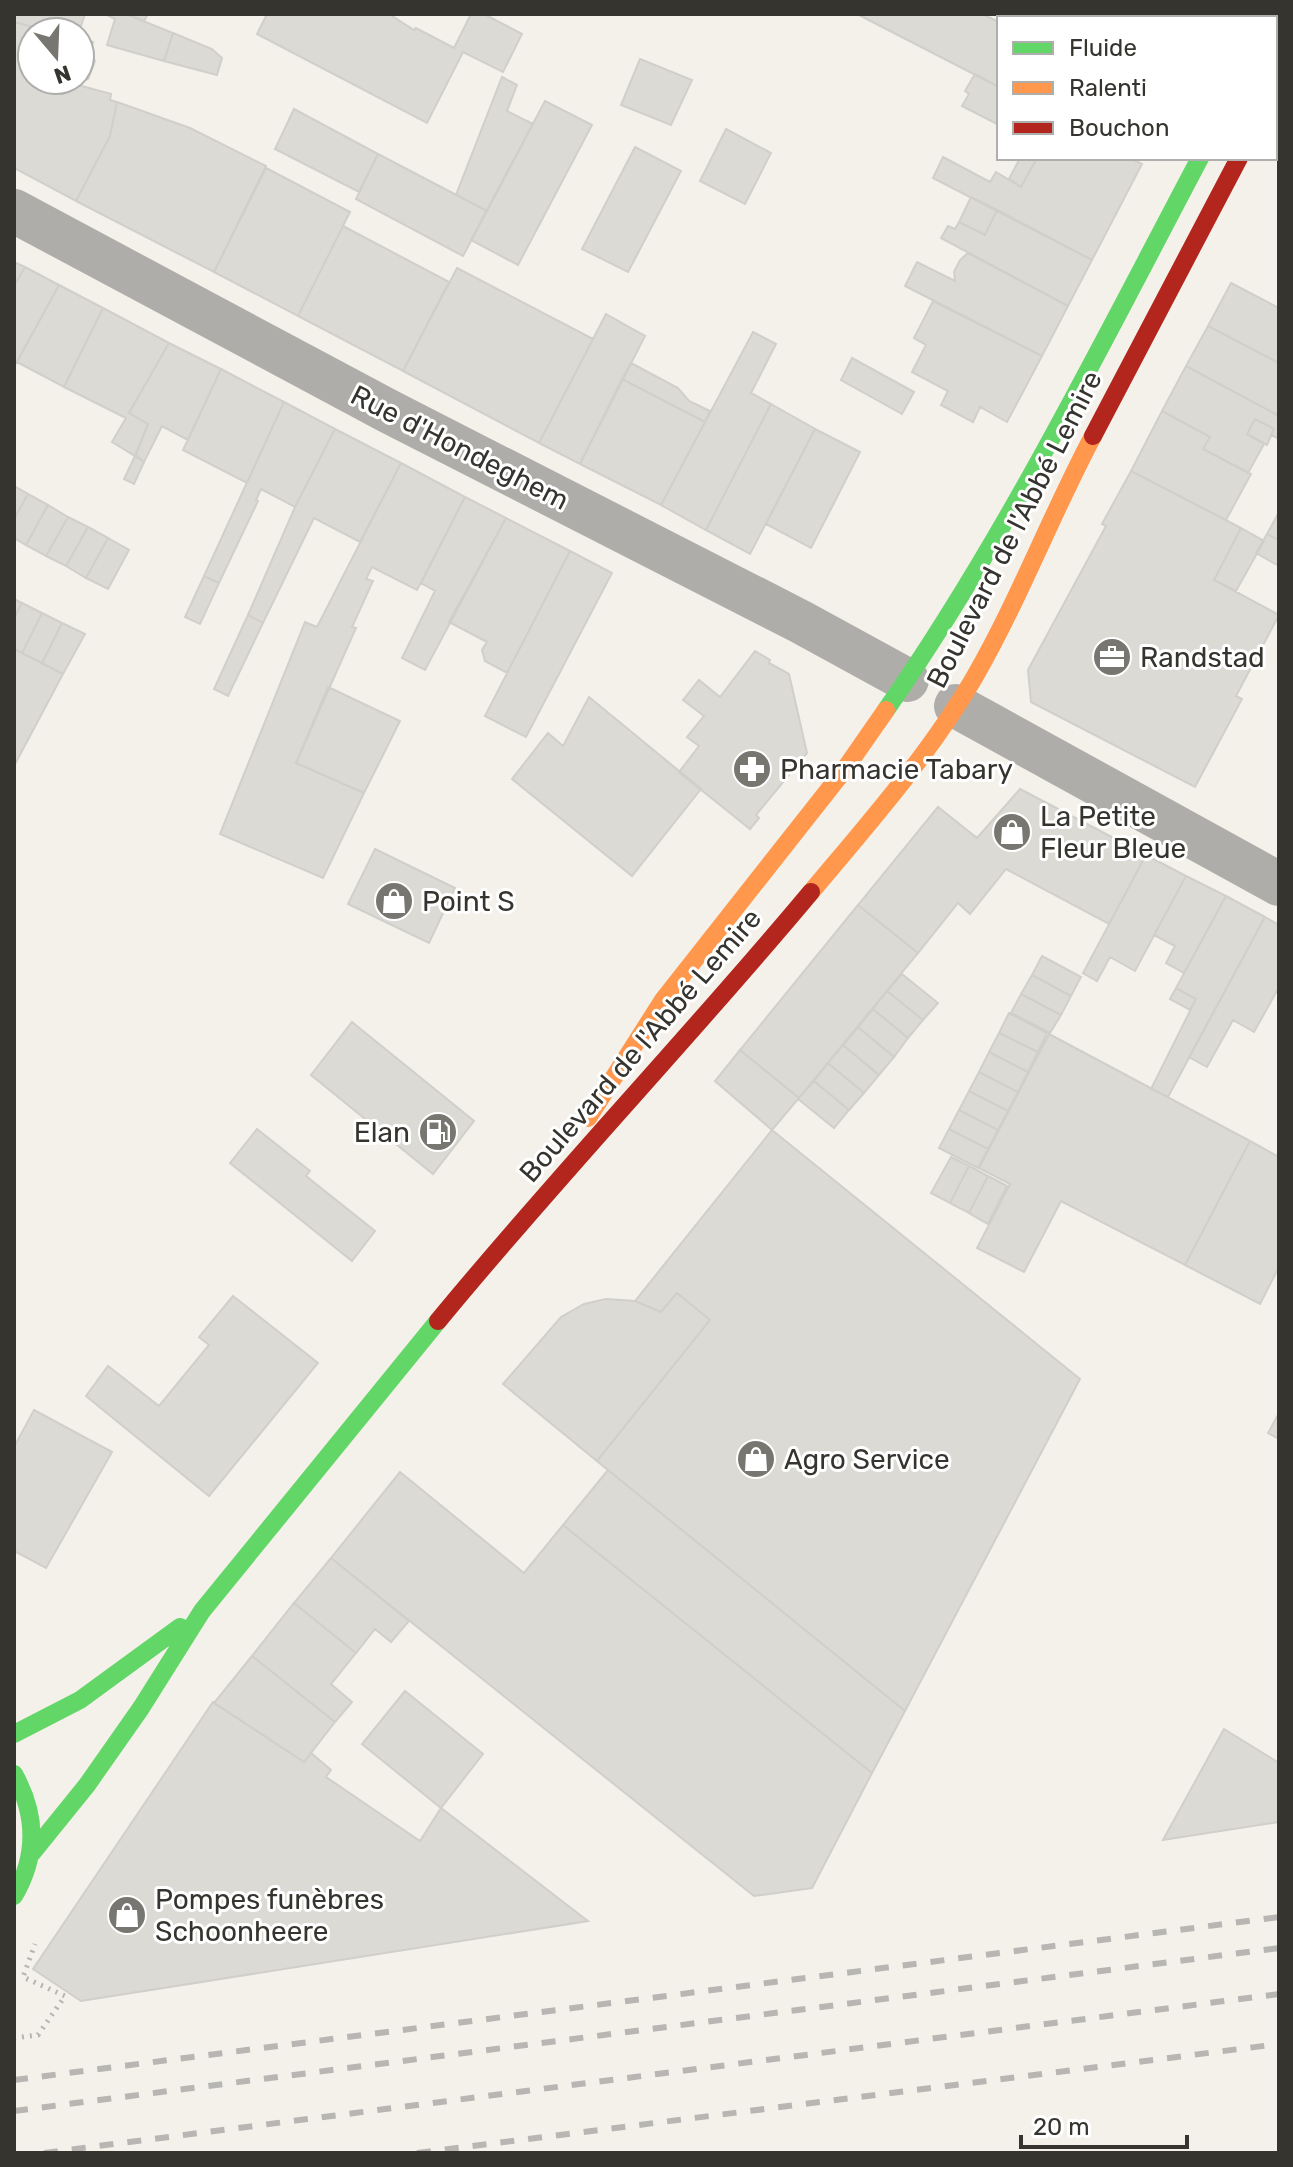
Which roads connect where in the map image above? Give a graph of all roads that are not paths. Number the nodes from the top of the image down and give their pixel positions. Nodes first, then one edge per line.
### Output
1 (1199, 160) edge
2 (1238, 160) edge
3 (14, 211) edge
4 (907, 680) junction
5 (956, 706) junction
6 (1279, 884) edge
7 (516, 1226) junction
8 (202, 1611) junction
9 (14, 1734) edge
10 (14, 1774) edge
11 (32, 1853) junction
12 (14, 1896) edge

1 - 4 main road, Boulevard de l'Abbé Lemire
2 - 5 main road, Boulevard de l'Abbé Lemire
3 - 4 street, Rue d'Hondeghem
4 - 7 main road, Boulevard de l'Abbé Lemire
5 - 6 street
5 - 7 main road, Boulevard de l'Abbé Lemire
7 - 8 main road, Boulevard de l'Abbé Lemire
8 - 9 main road, Boulevard de l'Abbé Lemire
8 - 11 main road, Boulevard de l'Abbé Lemire
10 - 11 main road
11 - 12 main road

